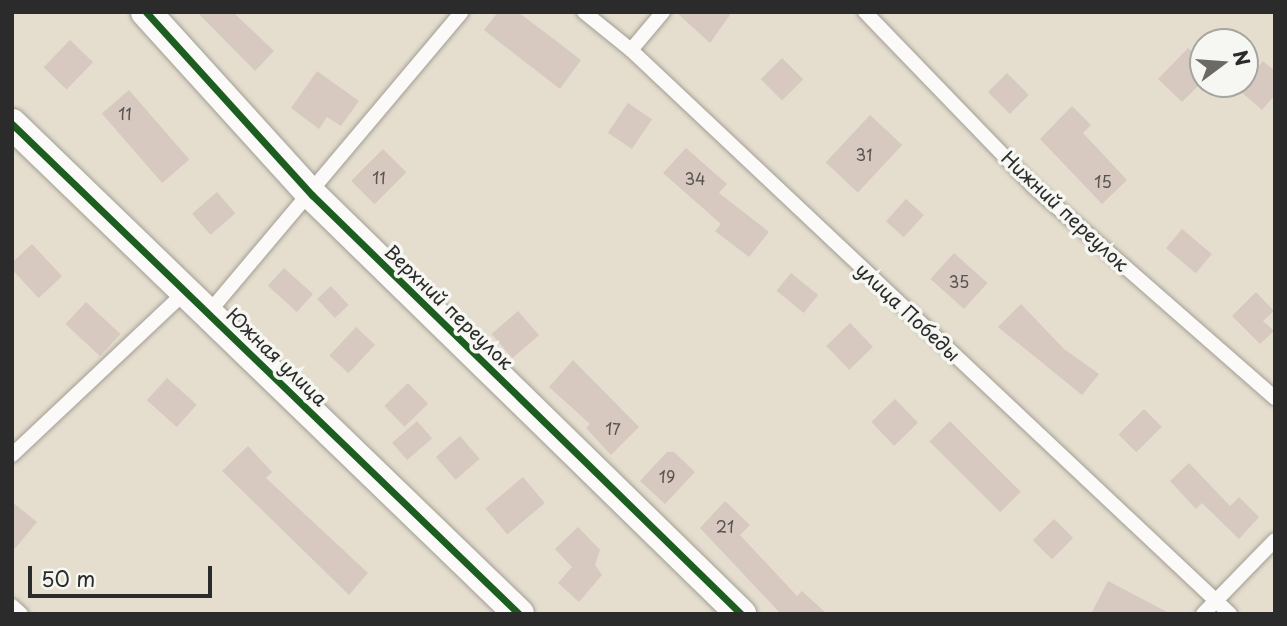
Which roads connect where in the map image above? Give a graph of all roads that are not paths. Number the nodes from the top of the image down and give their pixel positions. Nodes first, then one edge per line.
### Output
1 (146, 12) edge
2 (462, 12) edge
3 (584, 12) edge
4 (663, 12) edge
5 (865, 12) edge
6 (631, 50) junction
7 (12, 124) edge
8 (312, 195) junction
9 (186, 291) junction
10 (209, 312) junction
11 (1275, 398) edge
12 (12, 455) edge
13 (1275, 540) edge
14 (1215, 600) junction
15 (12, 606) edge
16 (21, 614) edge
17 (519, 614) edge
18 (741, 614) edge
19 (1203, 614) edge
20 (1230, 614) edge

1 - 8 street, Верхний переулок
2 - 8 lane
3 - 6 lane, улица Победы
4 - 6 lane
5 - 11 lane, Нижний переулок
6 - 14 lane, улица Победы
7 - 9 street, Южная улица
8 - 10 lane
8 - 18 street, Верхний переулок
9 - 10 street, Южная улица
9 - 12 lane
10 - 17 street, Южная улица
13 - 14 lane
14 - 19 lane
14 - 20 lane, улица Победы
15 - 16 lane

